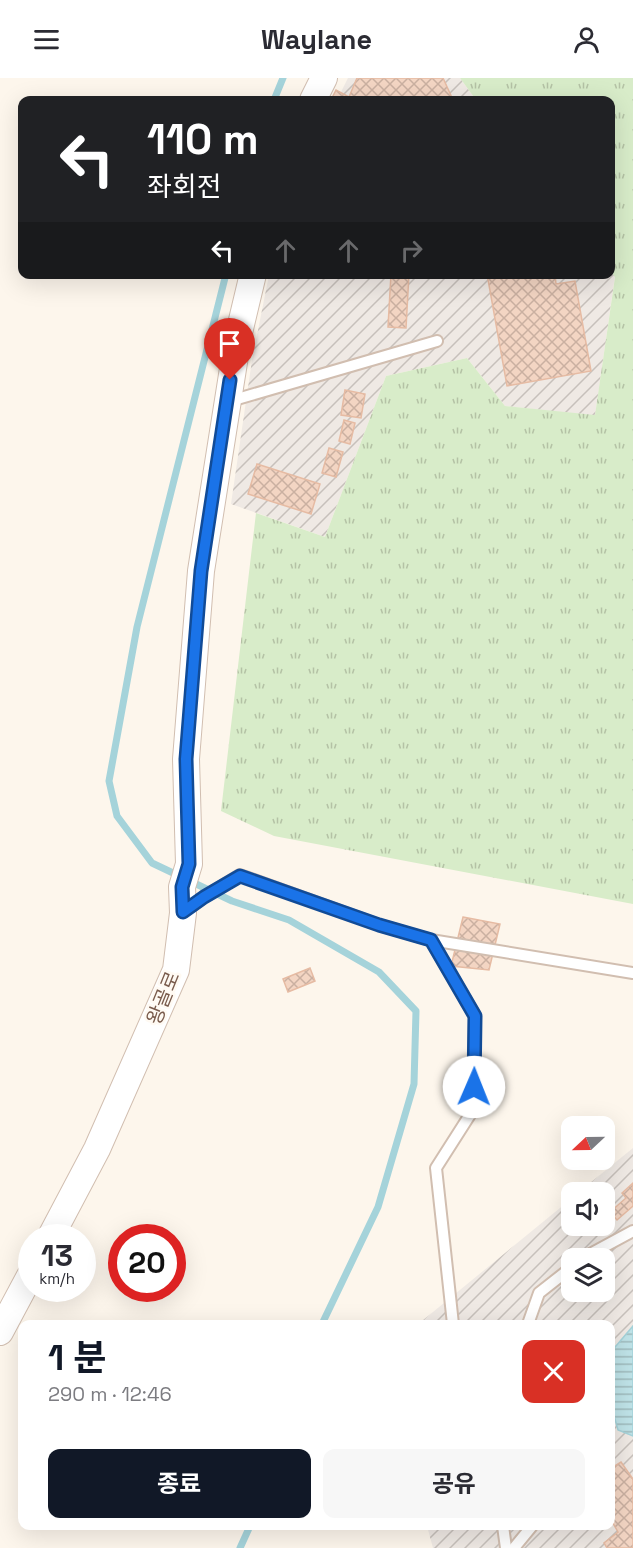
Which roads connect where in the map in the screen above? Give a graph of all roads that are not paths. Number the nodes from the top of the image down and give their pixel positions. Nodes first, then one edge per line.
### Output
1 (324, 78) edge
2 (315, 96) edge
3 (252, 279) edge
4 (437, 341) dead end
5 (227, 402) junction
6 (191, 884) junction
7 (431, 940) junction
8 (633, 973) edge
9 (57, 1224) edge
10 (633, 1231) edge
11 (602, 1248) edge
12 (561, 1275) edge
13 (18, 1298) edge
14 (453, 1320) edge
15 (529, 1320) edge
16 (0, 1332) edge
17 (504, 1530) edge
18 (529, 1530) edge
19 (506, 1548) edge
20 (514, 1548) edge

1 - 2 street
3 - 5 street, 왕골로
4 - 5 lane
5 - 6 street, 왕골로
6 - 7 lane
6 - 9 street, 왕골로
7 - 8 lane
7 - 14 lane
10 - 11 lane
12 - 15 lane
13 - 16 street
17 - 19 lane
18 - 20 lane

